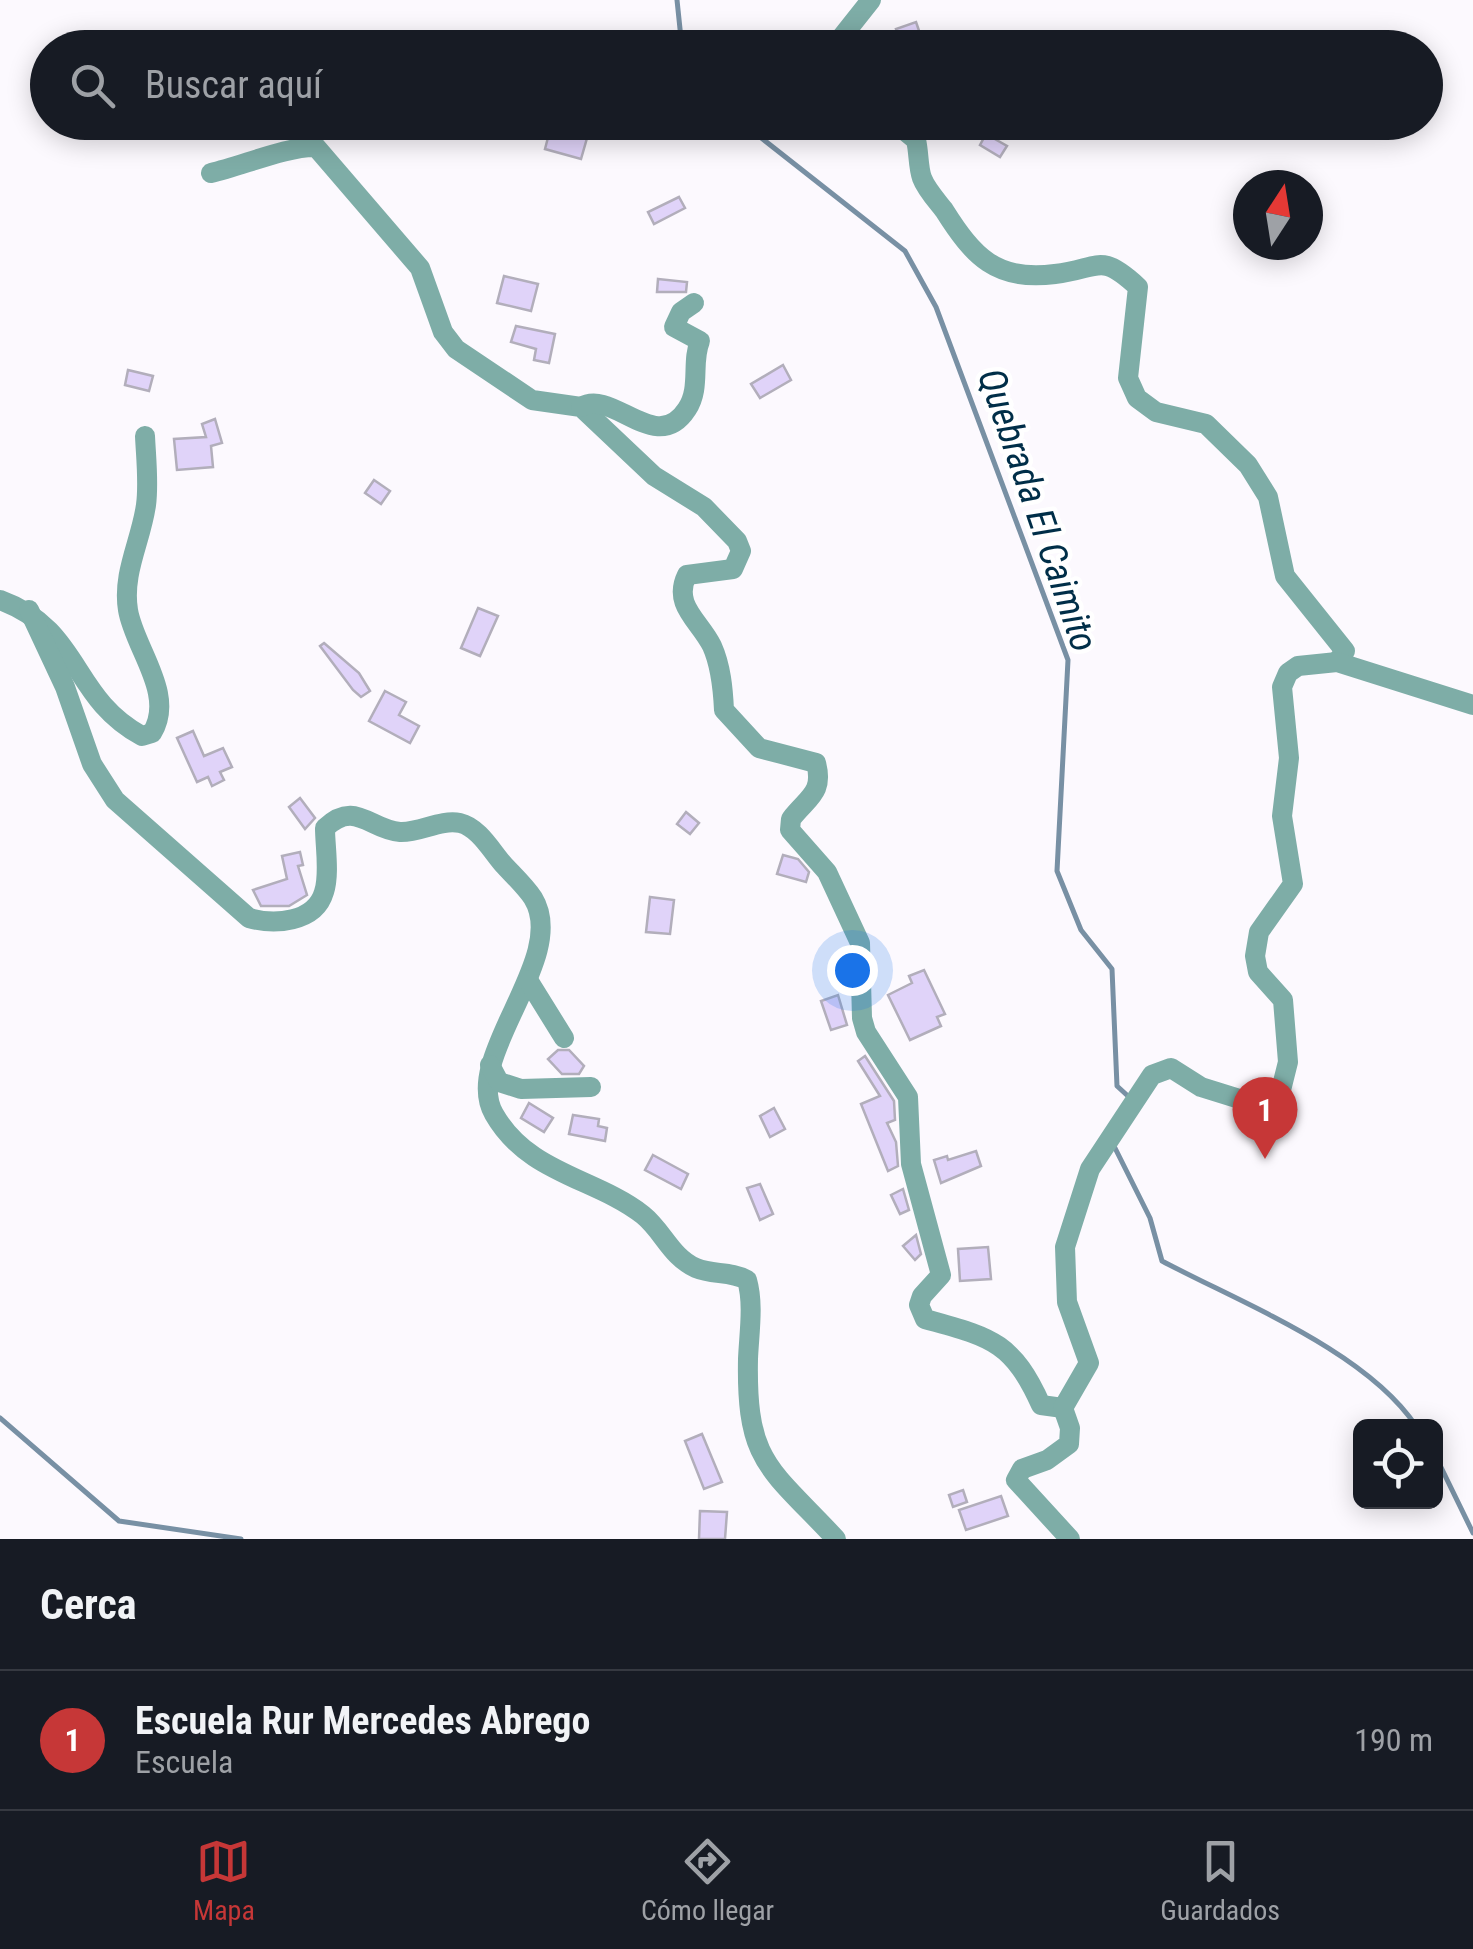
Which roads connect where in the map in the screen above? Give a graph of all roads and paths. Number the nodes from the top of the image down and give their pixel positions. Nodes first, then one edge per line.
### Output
1 (871, 0) edge
2 (847, 30) edge
3 (916, 140) edge
4 (212, 173) dead end
5 (694, 303) dead end
6 (581, 407) junction
7 (145, 436) dead end
8 (0, 600) edge
9 (29, 610) junction
10 (1337, 662) junction
11 (1473, 705) edge
12 (528, 980) junction
13 (564, 1038) dead end
14 (490, 1063) junction
15 (590, 1087) dead end
16 (1063, 1408) junction
17 (836, 1539) edge
18 (1070, 1539) edge

1 - 2 street
3 - 10 street
4 - 6 street
5 - 6 street
6 - 16 street
7 - 9 street
8 - 9 street
9 - 12 street
10 - 11 street
10 - 16 street
12 - 13 street
12 - 14 street
14 - 15 street
14 - 17 street
16 - 18 street

